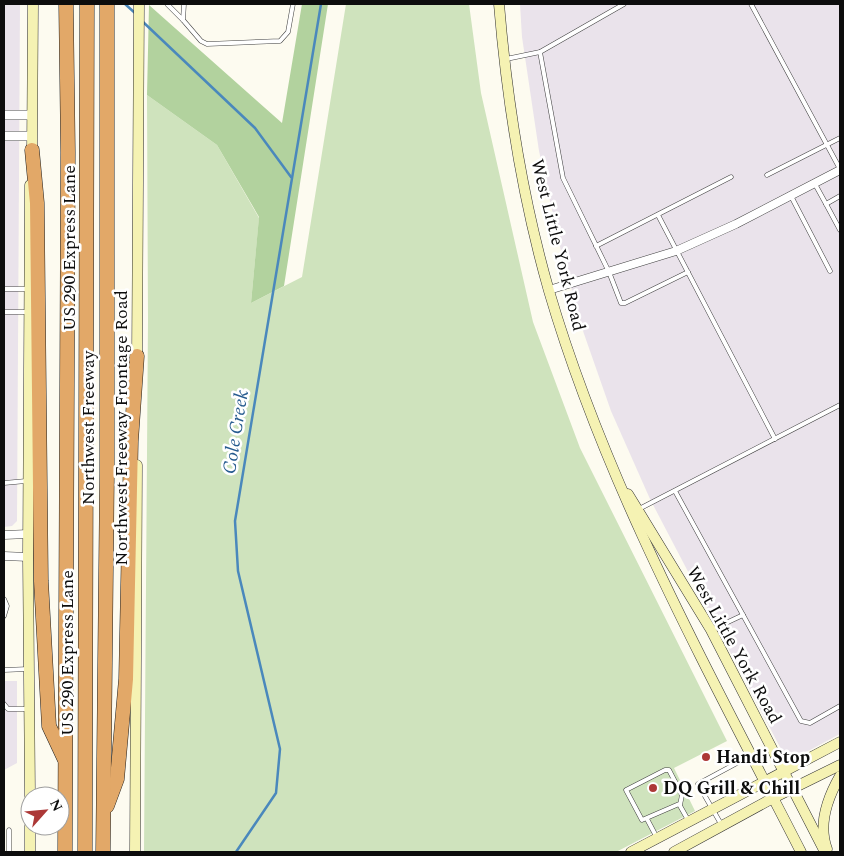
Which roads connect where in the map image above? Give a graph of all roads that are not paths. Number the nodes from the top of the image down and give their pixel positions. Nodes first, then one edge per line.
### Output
1 (33, 4) edge
2 (66, 4) edge
3 (87, 4) edge
4 (107, 4) edge
5 (139, 4) edge
6 (167, 4) edge
7 (184, 4) edge
8 (293, 4) edge
9 (498, 4) edge
10 (624, 4) edge
11 (751, 4) edge
12 (183, 20) junction
13 (540, 52) junction
14 (504, 59) junction
15 (4, 115) edge
16 (32, 115) junction
17 (4, 136) edge
18 (32, 136) junction
19 (840, 138) edge
20 (826, 145) junction
21 (32, 150) junction
22 (840, 170) edge
23 (767, 175) dead end
24 (731, 177) dead end
25 (815, 184) junction
26 (791, 196) junction
27 (840, 196) edge
28 (826, 204) junction
29 (658, 214) junction
30 (840, 230) edge
31 (596, 246) junction
32 (676, 250) junction
33 (830, 271) dead end
34 (609, 272) junction
35 (688, 272) junction
36 (4, 289) edge
37 (29, 289) junction
38 (549, 290) junction
39 (4, 312) edge
40 (28, 312) junction
41 (137, 356) junction
42 (840, 406) edge
43 (775, 439) junction
44 (28, 481) junction
45 (4, 483) edge
46 (622, 485) junction
47 (674, 491) junction
48 (639, 509) junction
49 (28, 534) junction
50 (4, 535) edge
51 (4, 556) edge
52 (28, 557) junction
53 (4, 599) edge
54 (743, 615) junction
55 (4, 616) edge
56 (711, 630) junction
57 (28, 669) junction
58 (4, 670) edge
59 (4, 704) edge
60 (840, 706) edge
61 (29, 709) junction
62 (8, 710) junction
63 (4, 713) edge
64 (840, 742) edge
65 (752, 755) junction
66 (66, 761) junction
67 (840, 765) edge
68 (784, 772) junction
69 (840, 776) edge
70 (765, 781) junction
71 (30, 786) edge
72 (792, 789) junction
73 (773, 798) junction
74 (680, 805) junction
75 (713, 809) junction
76 (104, 814) junction
77 (647, 819) junction
78 (689, 822) junction
79 (722, 826) junction
80 (9, 830) dead end
81 (30, 836) edge
82 (657, 838) junction
83 (9, 852) edge
84 (30, 852) edge
85 (65, 852) edge
86 (85, 852) edge
87 (103, 852) edge
88 (135, 852) edge
89 (630, 852) edge
90 (674, 852) edge
91 (801, 852) edge
92 (825, 852) edge
93 (828, 852) edge

1 - 16 main road
2 - 66 highway, Northwest Freeway
3 - 86 highway, US 290 Express Lane
4 - 76 highway, Northwest Freeway
5 - 41 main road, Northwest Freeway Frontage Road
6 - 12 lane
7 - 12 lane
8 - 12 lane
9 - 14 main road, West Little York Road
10 - 13 lane
11 - 20 lane
13 - 14 lane
13 - 31 lane
14 - 38 main road, West Little York Road
15 - 16 street
16 - 18 main road
17 - 18 street
18 - 21 main road
19 - 20 lane
20 - 22 lane
20 - 23 lane
21 - 37 main road
21 - 66 highway
22 - 25 street
24 - 29 lane
25 - 26 street
25 - 28 lane
26 - 32 street
26 - 33 lane
27 - 28 lane
28 - 30 lane
29 - 31 lane
29 - 32 lane
31 - 34 lane
32 - 34 street
32 - 35 lane
34 - 35 lane
34 - 38 street
35 - 43 lane
36 - 37 lane
37 - 40 main road
38 - 46 main road, West Little York Road
39 - 40 lane
40 - 44 main road
41 - 76 highway
41 - 88 main road, Northwest Freeway Frontage Road
42 - 43 lane
43 - 47 lane
44 - 45 lane
44 - 49 main road
46 - 48 main road, West Little York Road
46 - 65 main road, West Little York Road
47 - 48 lane
47 - 54 lane
48 - 56 main road, West Little York Road
49 - 50 street
49 - 52 main road
51 - 52 street
52 - 57 main road
53 - 55 lane
54 - 56 lane
54 - 60 lane
56 - 68 main road, West Little York Road
57 - 58 lane
57 - 61 main road
59 - 62 lane
61 - 62 lane
61 - 71 main road
62 - 63 lane
64 - 68 main road
65 - 70 main road, West Little York Road
65 - 75 lane
66 - 85 highway, Northwest Freeway
67 - 72 main road
68 - 70 main road
68 - 72 main road, West Little York Road
69 - 93 main road
70 - 73 main road, West Little York Road
70 - 75 main road
72 - 73 main road
72 - 92 main road, West Little York Road
73 - 79 main road
73 - 91 main road, West Little York Road
74 - 77 lane
74 - 77 lane
74 - 78 lane
75 - 78 main road
75 - 79 lane
76 - 87 highway, Northwest Freeway
77 - 82 lane
78 - 82 main road
79 - 90 main road
80 - 83 lane
81 - 84 main road
82 - 89 main road

